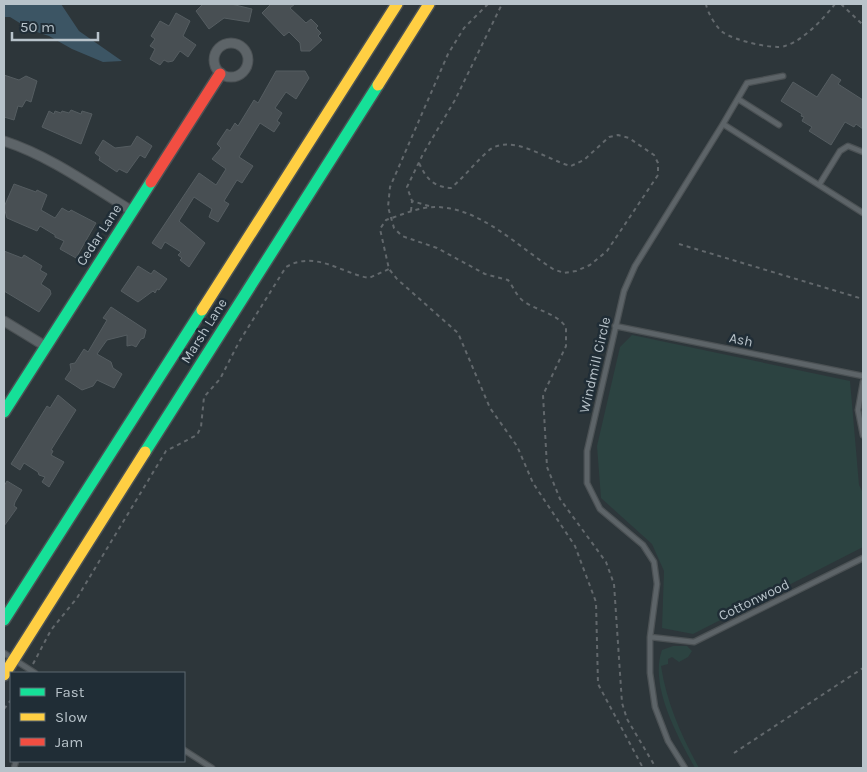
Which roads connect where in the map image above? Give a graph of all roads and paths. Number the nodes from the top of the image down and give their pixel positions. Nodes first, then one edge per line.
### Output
1 (397, 4) edge
2 (429, 4) edge
3 (488, 4) edge
4 (502, 4) edge
5 (706, 4) edge
6 (835, 4) edge
7 (841, 4) edge
8 (863, 25) edge
9 (220, 74) dead end
10 (783, 76) dead end
11 (738, 99) junction
12 (722, 124) junction
13 (779, 125) dead end
14 (4, 141) edge
15 (863, 152) edge
16 (419, 163) junction
17 (819, 185) junction
18 (412, 201) junction
19 (434, 206) junction
20 (132, 211) junction
21 (411, 212) junction
22 (863, 213) edge
23 (391, 218) junction
24 (679, 244) dead end
25 (390, 268) junction
26 (863, 299) edge
27 (4, 321) edge
28 (615, 326) junction
29 (45, 346) junction
30 (863, 376) edge
31 (863, 382) edge
32 (4, 412) edge
33 (863, 435) edge
34 (863, 558) edge
35 (4, 620) edge
36 (650, 637) junction
37 (9, 656) edge
38 (863, 668) edge
39 (29, 669) junction
40 (34, 672) edge
41 (4, 675) edge
42 (185, 751) edge
43 (734, 752) dead end
44 (212, 768) edge
45 (643, 768) edge
46 (656, 768) edge
47 (685, 768) edge

1 - 35 main road, Marsh Lane
2 - 37 main road, Marsh Lane
3 - 23 path
4 - 16 path
5 - 6 path
7 - 8 path
9 - 20 main road, Cedar Lane
10 - 11 lane, Windmill Circle
11 - 12 lane, Windmill Circle
11 - 13 lane
12 - 17 lane
12 - 28 lane, Windmill Circle
14 - 20 street
15 - 17 lane
16 - 18 path
16 - 19 path
17 - 22 lane
18 - 19 path
18 - 21 path
19 - 21 path
20 - 29 main road, Cedar Lane
21 - 23 path
23 - 25 path
23 - 46 path
24 - 26 path
25 - 39 path
25 - 45 path
27 - 29 street
28 - 30 lane, Ash
28 - 36 lane, Windmill Circle
29 - 32 main road, Cedar Lane
31 - 33 lane
34 - 36 lane, Cottonwood
36 - 47 lane, Windmill Circle
37 - 39 lane
37 - 41 main road, Marsh Lane
38 - 43 path
39 - 40 lane
42 - 44 lane

